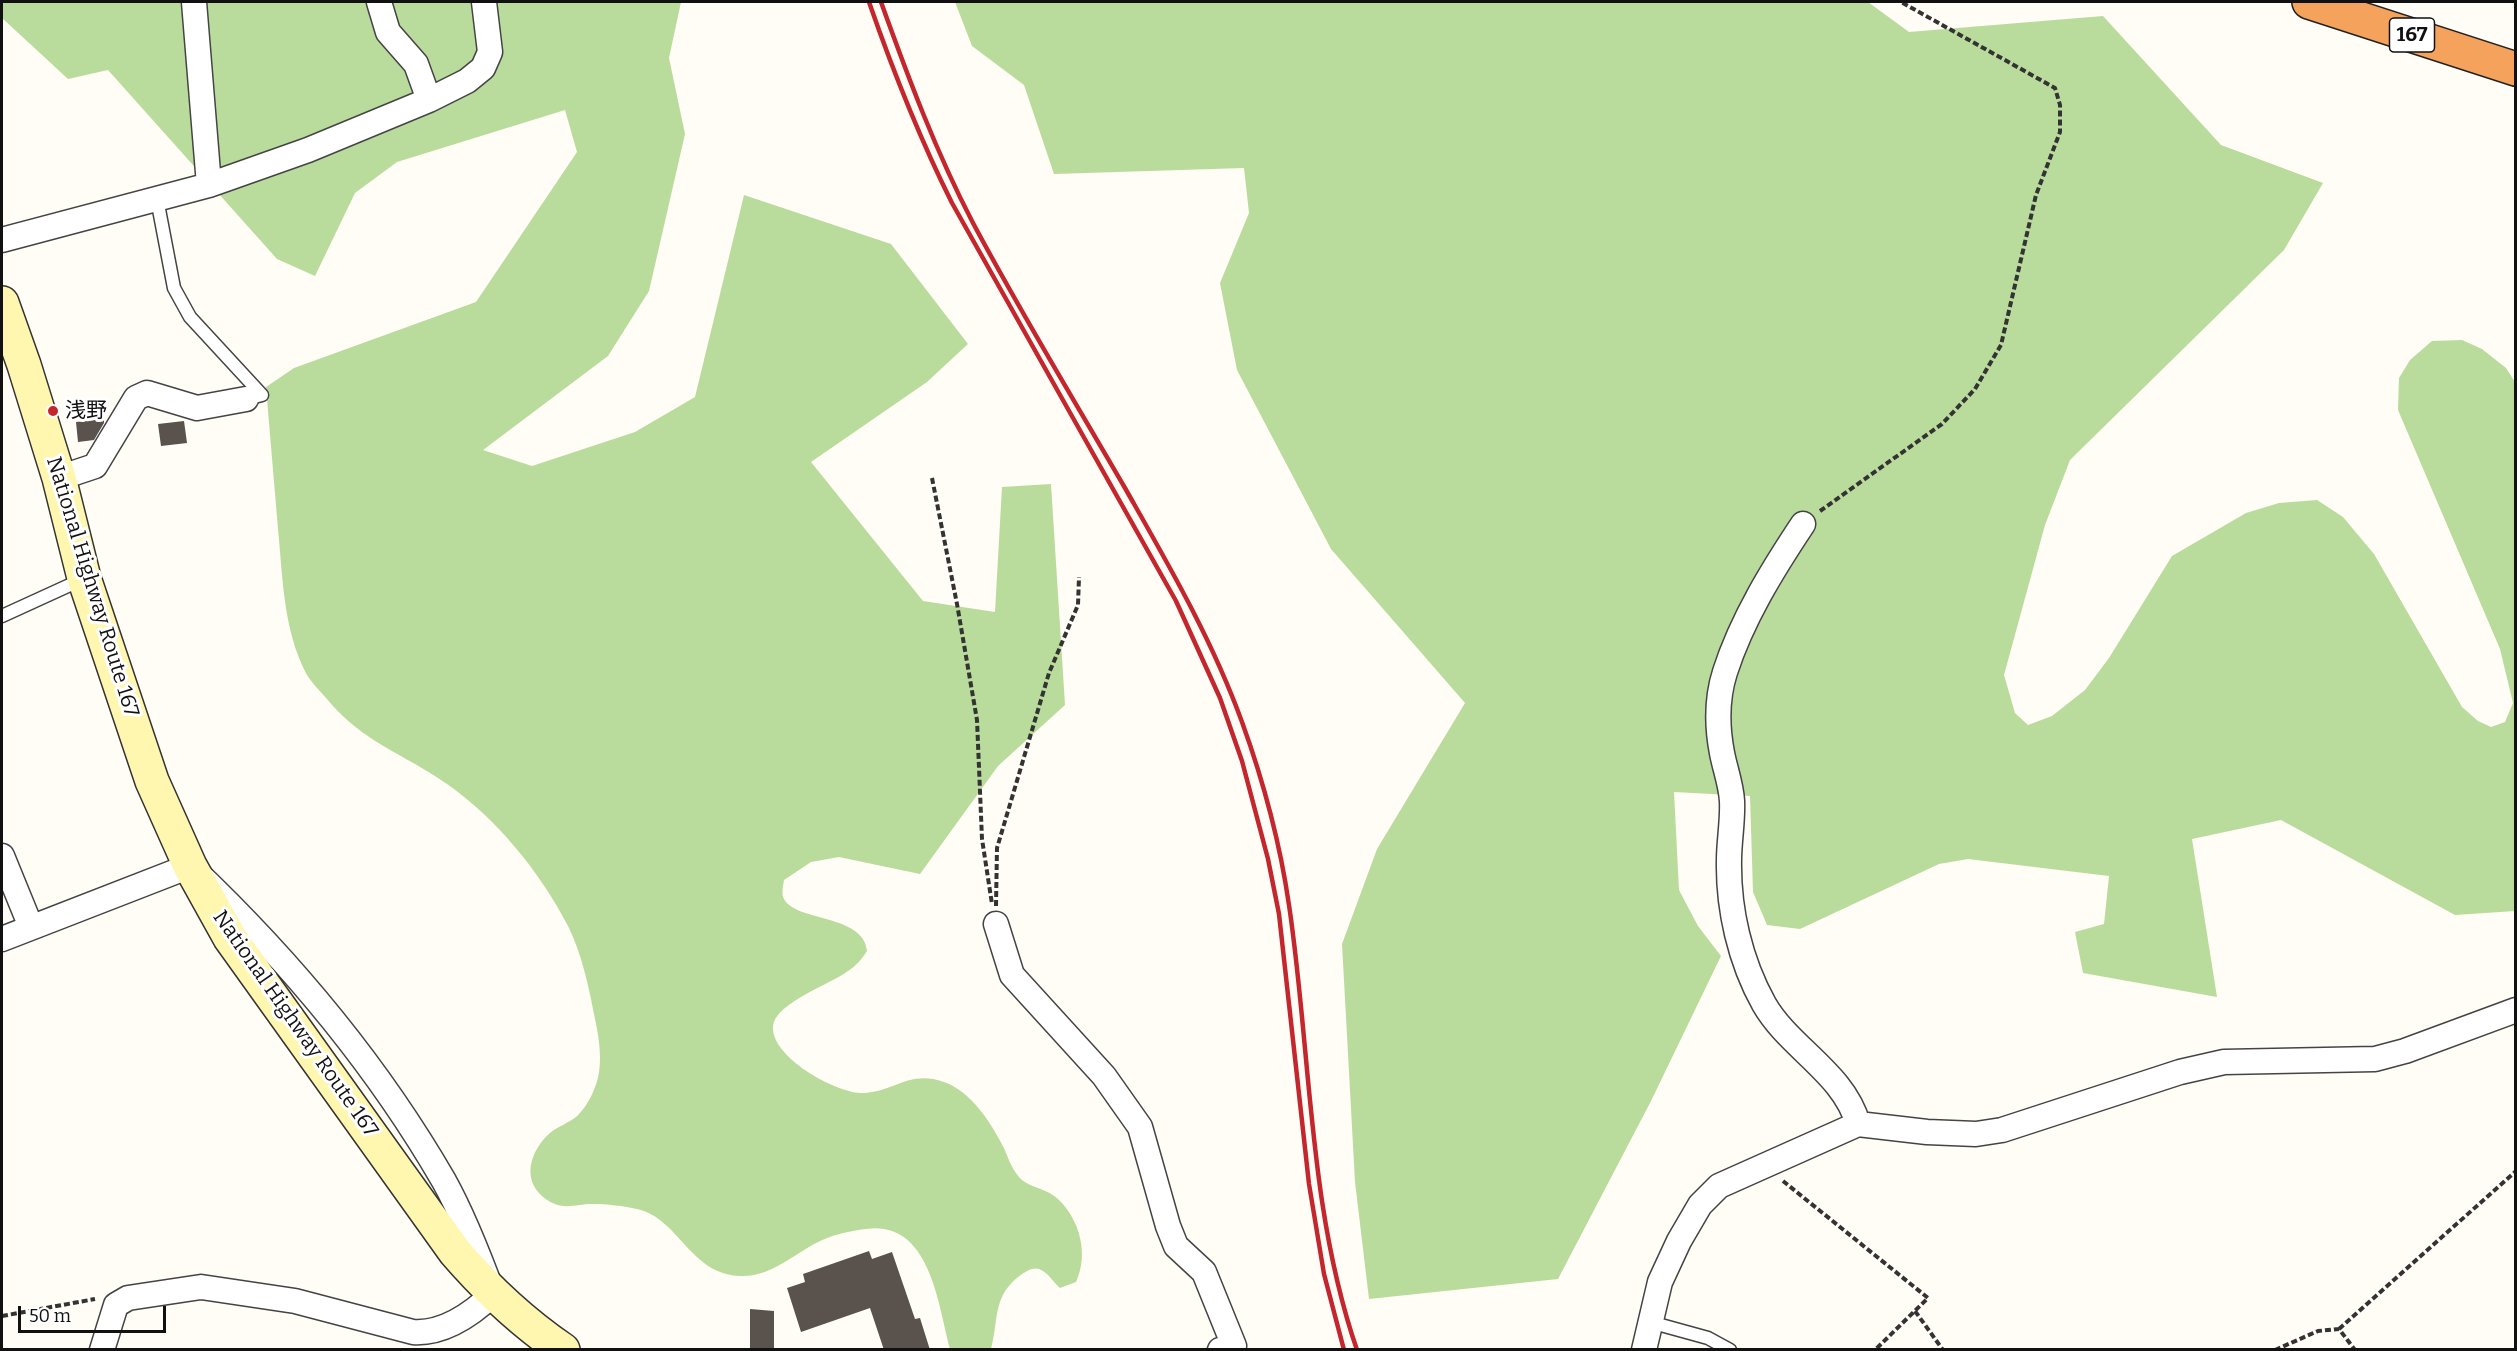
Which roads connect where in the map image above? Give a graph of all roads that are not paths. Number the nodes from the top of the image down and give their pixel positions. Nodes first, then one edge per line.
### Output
1 (194, 2) edge
2 (379, 2) edge
3 (484, 2) edge
4 (2309, 2) edge
5 (2516, 69) edge
6 (429, 100) junction
7 (209, 185) junction
8 (157, 199) junction
9 (2, 240) edge
10 (2, 303) edge
11 (246, 399) joint
12 (59, 478) junction
13 (1803, 524) road end
14 (84, 578) junction
15 (2, 616) edge
16 (2, 856) edge
17 (190, 866) junction
18 (996, 924) road end
19 (31, 927) junction
20 (2, 939) edge
21 (2516, 1010) edge
22 (1858, 1124) junction
23 (493, 1294) junction
24 (1650, 1322) junction
25 (102, 1350) edge
26 (563, 1350) edge
27 (1220, 1350) edge
28 (1644, 1350) edge
29 (1730, 1350) edge

1 - 7 street
2 - 6 street
3 - 6 street
4 - 5 highway, 167
6 - 7 street
7 - 8 street
8 - 9 street
8 - 11 lane
10 - 12 street, National Highway Route 167
11 - 12 street
12 - 14 street, National Highway Route 167
13 - 22 street
14 - 15 lane
14 - 17 street, National Highway Route 167
16 - 19 street
17 - 19 street
17 - 23 street, National Highway Route 167
18 - 27 street
19 - 20 street
21 - 22 street
22 - 24 street
23 - 25 street
23 - 26 street, National Highway Route 167
24 - 28 street
24 - 29 lane

